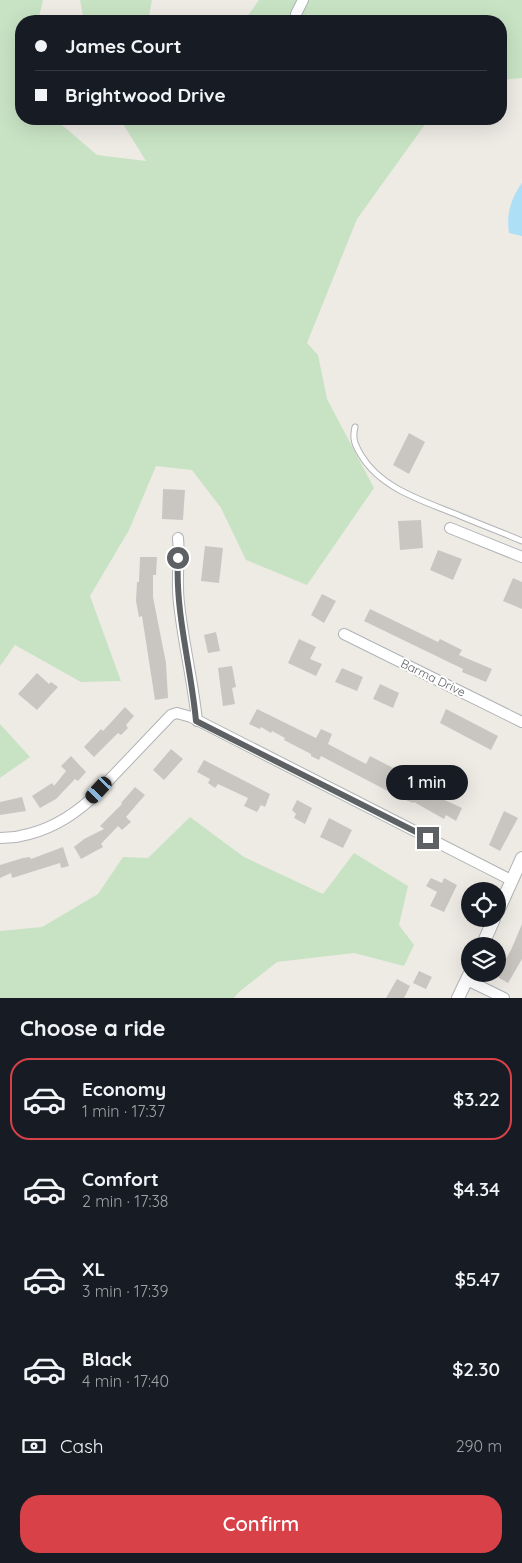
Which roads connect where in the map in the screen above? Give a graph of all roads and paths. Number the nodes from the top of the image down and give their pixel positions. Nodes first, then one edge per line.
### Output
1 (303, 0) edge
2 (296, 14) dead end
3 (355, 427) dead end
4 (450, 528) dead end
5 (178, 538) dead end
6 (522, 541) edge
7 (522, 557) edge
8 (344, 634) dead end
9 (196, 721) junction
10 (522, 722) edge
11 (0, 838) edge
12 (522, 858) edge
13 (511, 880) junction
14 (506, 892) edge
15 (466, 982) edge
16 (477, 982) edge
17 (458, 998) edge
18 (504, 998) edge

1 - 2 street
3 - 6 lane
4 - 7 street
5 - 9 street
8 - 10 street, Barma Drive
9 - 11 street
9 - 13 street
12 - 13 street
13 - 14 street
15 - 17 street
16 - 18 street

